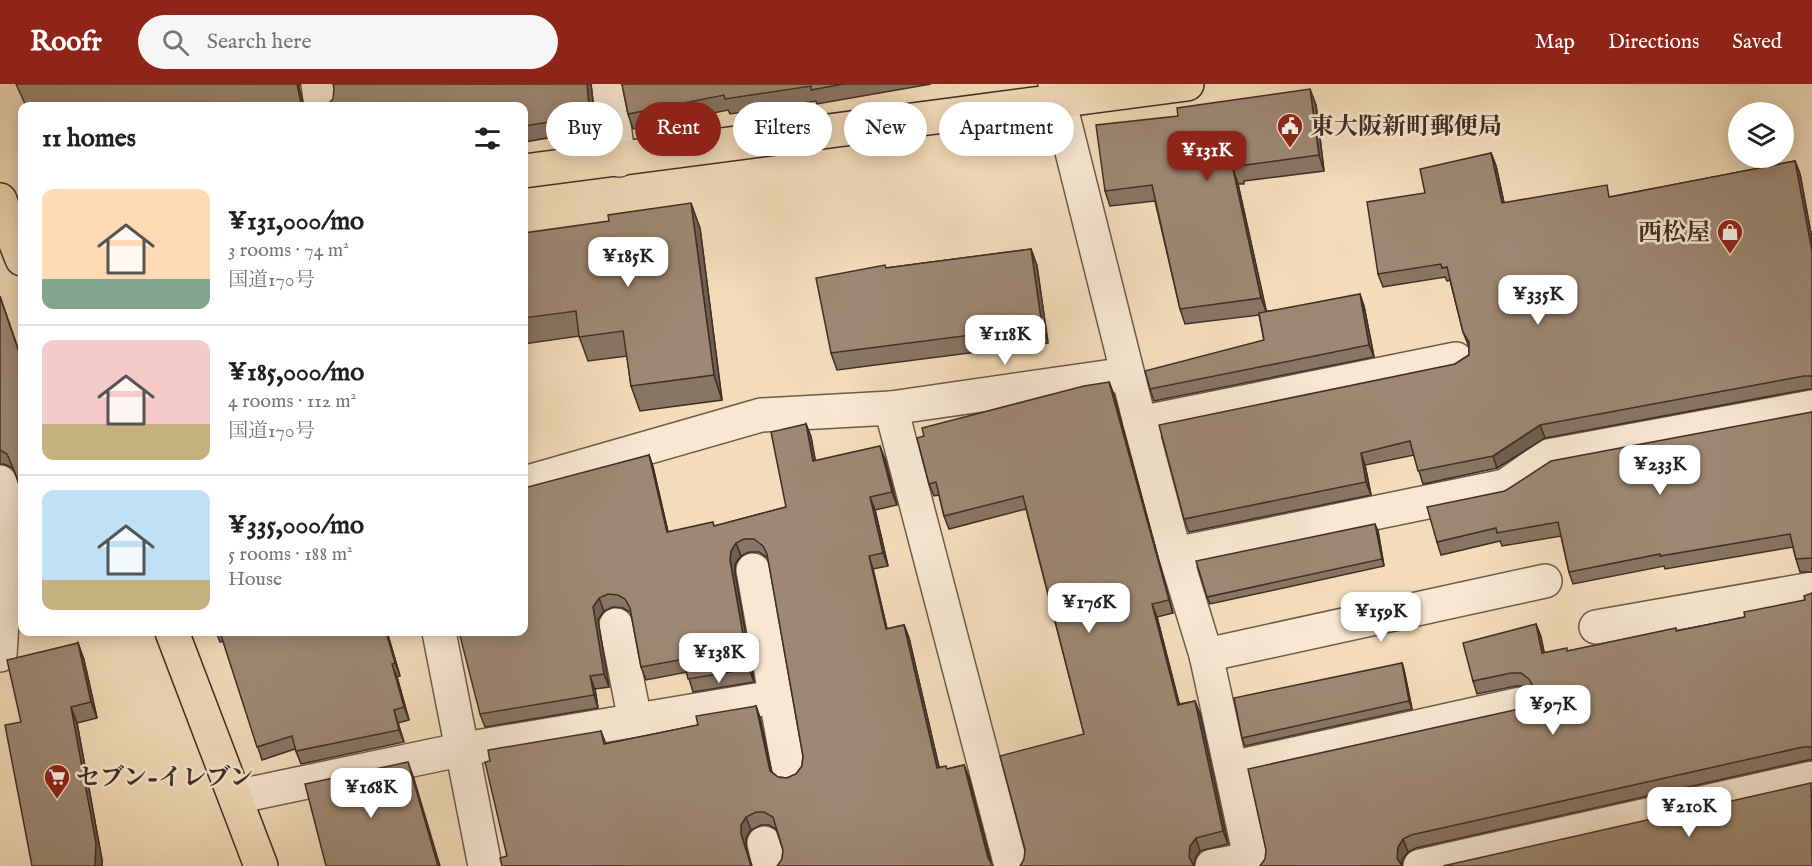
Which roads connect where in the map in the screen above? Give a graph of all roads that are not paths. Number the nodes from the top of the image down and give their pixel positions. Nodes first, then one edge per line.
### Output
1 (318, 84) edge
2 (608, 84) edge
3 (1187, 84) edge
4 (1056, 92) edge
5 (320, 102) edge
6 (619, 160) junction
7 (528, 171) edge
8 (0, 200) edge
9 (14, 239) edge
10 (1456, 360) edge
11 (1127, 374) junction
12 (1812, 406) edge
13 (891, 408) junction
14 (1140, 423) junction
15 (0, 482) edge
16 (528, 482) edge
17 (1175, 554) junction
18 (753, 570) dead end
19 (1545, 581) dead end
20 (1812, 589) edge
21 (616, 625) dead end
22 (1596, 627) dead end
23 (174, 636) edge
24 (440, 636) edge
25 (0, 655) edge
26 (1206, 655) junction
27 (775, 697) junction
28 (1520, 704) dead end
29 (635, 720) junction
30 (464, 749) junction
31 (1231, 768) junction
32 (789, 772) dead end
33 (1812, 778) edge
34 (235, 797) junction
35 (1252, 862) edge
36 (261, 866) edge
37 (485, 866) edge
38 (1011, 866) edge
39 (1212, 866) edge
40 (1420, 866) edge

1 - 5 street
2 - 6 street
3 - 4 main road
4 - 6 main road
4 - 11 street
6 - 7 main road
8 - 9 main road
10 - 14 street
11 - 13 street
11 - 14 street
12 - 17 street
13 - 16 street
13 - 38 street
14 - 17 street
15 - 25 street
17 - 26 street
18 - 27 street
19 - 26 street
20 - 22 street
21 - 29 street
23 - 34 main road
24 - 30 street
26 - 31 street
27 - 29 street
27 - 32 street
28 - 31 street
29 - 30 street
30 - 34 street
30 - 37 street
31 - 35 street
33 - 40 street
34 - 36 main road
35 - 39 street

